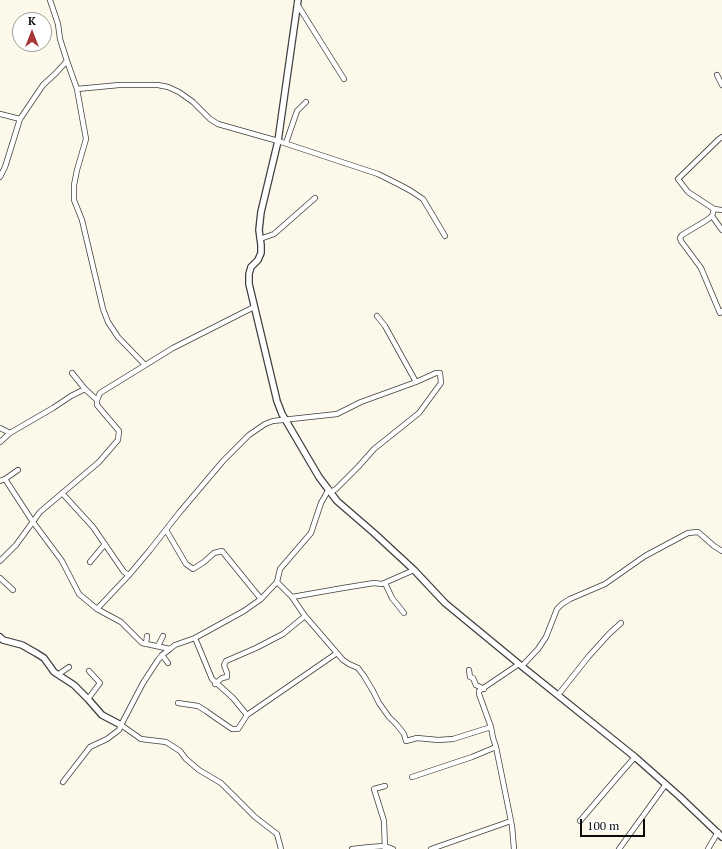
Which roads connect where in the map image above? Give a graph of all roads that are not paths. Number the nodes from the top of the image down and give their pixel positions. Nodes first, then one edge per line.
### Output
1 (50, 0) edge
2 (298, 2) edge
3 (67, 61) junction
4 (717, 75) dead end
5 (344, 79) dead end
6 (722, 85) edge
7 (77, 89) junction
8 (306, 102) dead end
9 (0, 114) edge
10 (20, 119) junction
11 (722, 137) edge
12 (278, 141) junction
13 (286, 144) junction
14 (0, 177) edge
15 (315, 198) dead end
16 (714, 209) junction
17 (722, 210) edge
18 (712, 216) junction
19 (722, 230) edge
20 (445, 236) dead end
21 (260, 239) junction
22 (254, 307) junction
23 (722, 311) edge
24 (377, 316) dead end
25 (145, 365) junction
26 (72, 373) dead end
27 (416, 382) junction
28 (85, 389) junction
29 (97, 400) junction
30 (286, 420) junction
31 (0, 428) edge
32 (10, 432) junction
33 (0, 442) edge
34 (18, 470) dead end
35 (2, 480) edge
36 (330, 491) junction
37 (62, 493) junction
38 (33, 522) junction
39 (166, 530) junction
40 (105, 544) junction
41 (722, 551) edge
42 (0, 561) edge
43 (90, 562) dead end
44 (414, 570) junction
45 (129, 575) junction
46 (0, 578) edge
47 (278, 582) junction
48 (385, 582) junction
49 (13, 590) dead end
50 (292, 597) junction
51 (261, 599) junction
52 (97, 609) junction
53 (404, 613) dead end
54 (305, 616) junction
55 (621, 623) dead end
56 (147, 636) dead end
57 (163, 636) dead end
58 (0, 637) edge
59 (196, 638) junction
60 (146, 644) junction
61 (158, 646) junction
62 (170, 649) junction
63 (337, 653) junction
64 (162, 655) junction
65 (168, 663) dead end
66 (520, 665) junction
67 (69, 667) dead end
68 (469, 670) dead end
69 (89, 671) dead end
70 (58, 674) junction
71 (216, 684) junction
72 (484, 689) junction
73 (558, 695) junction
74 (88, 699) junction
75 (178, 703) dead end
76 (247, 715) junction
77 (121, 725) junction
78 (491, 727) junction
79 (496, 747) junction
80 (635, 757) junction
81 (412, 777) dead end
82 (63, 782) dead end
83 (666, 784) junction
84 (385, 786) dead end
85 (511, 820) junction
86 (580, 821) dead end
87 (720, 834) edge
88 (385, 848) edge
89 (281, 849) edge
90 (352, 849) edge
91 (393, 849) edge
92 (431, 849) edge
93 (514, 849) edge
94 (619, 849) edge
95 (708, 849) edge

1 - 3 street
2 - 5 street
2 - 12 street
3 - 7 street
3 - 10 street
4 - 6 street
7 - 12 street
7 - 25 street
8 - 13 street
9 - 10 street
10 - 14 street
11 - 16 street
12 - 13 street
12 - 21 street
13 - 20 street
15 - 21 street
16 - 17 street
16 - 18 street
18 - 19 street
18 - 23 street
21 - 22 street
22 - 25 street
22 - 30 street
24 - 27 street
25 - 29 street
26 - 28 street
27 - 30 street
27 - 36 street
28 - 29 street
28 - 32 street
29 - 37 street
30 - 36 street
30 - 39 street
31 - 32 street
32 - 33 street
34 - 35 street
35 - 38 street
36 - 44 street
36 - 47 street
37 - 38 street
37 - 40 street
38 - 42 street
38 - 52 street
39 - 45 street
39 - 51 street
40 - 43 street
40 - 45 street
41 - 66 street
44 - 48 street
44 - 66 street
45 - 52 street
46 - 49 street
47 - 50 street
47 - 51 street
48 - 50 street
48 - 53 street
50 - 54 street
51 - 59 street
52 - 60 street
54 - 63 street
54 - 71 street
55 - 73 street
56 - 60 street
57 - 61 street
58 - 70 street
59 - 62 street
59 - 71 street
60 - 61 street
61 - 62 street
62 - 64 street
63 - 76 street
63 - 78 street
64 - 65 street
64 - 77 street
66 - 72 street
66 - 73 street
67 - 70 street
68 - 72 street
69 - 74 street
70 - 74 street
71 - 76 street
72 - 78 street
73 - 80 street
74 - 77 street
75 - 76 street
77 - 82 street
77 - 89 street
78 - 79 street
79 - 81 street
79 - 85 street
80 - 83 street
80 - 86 street
83 - 87 street
83 - 94 street
84 - 88 street
85 - 92 street
85 - 93 street
87 - 95 street
88 - 90 street
88 - 91 street

